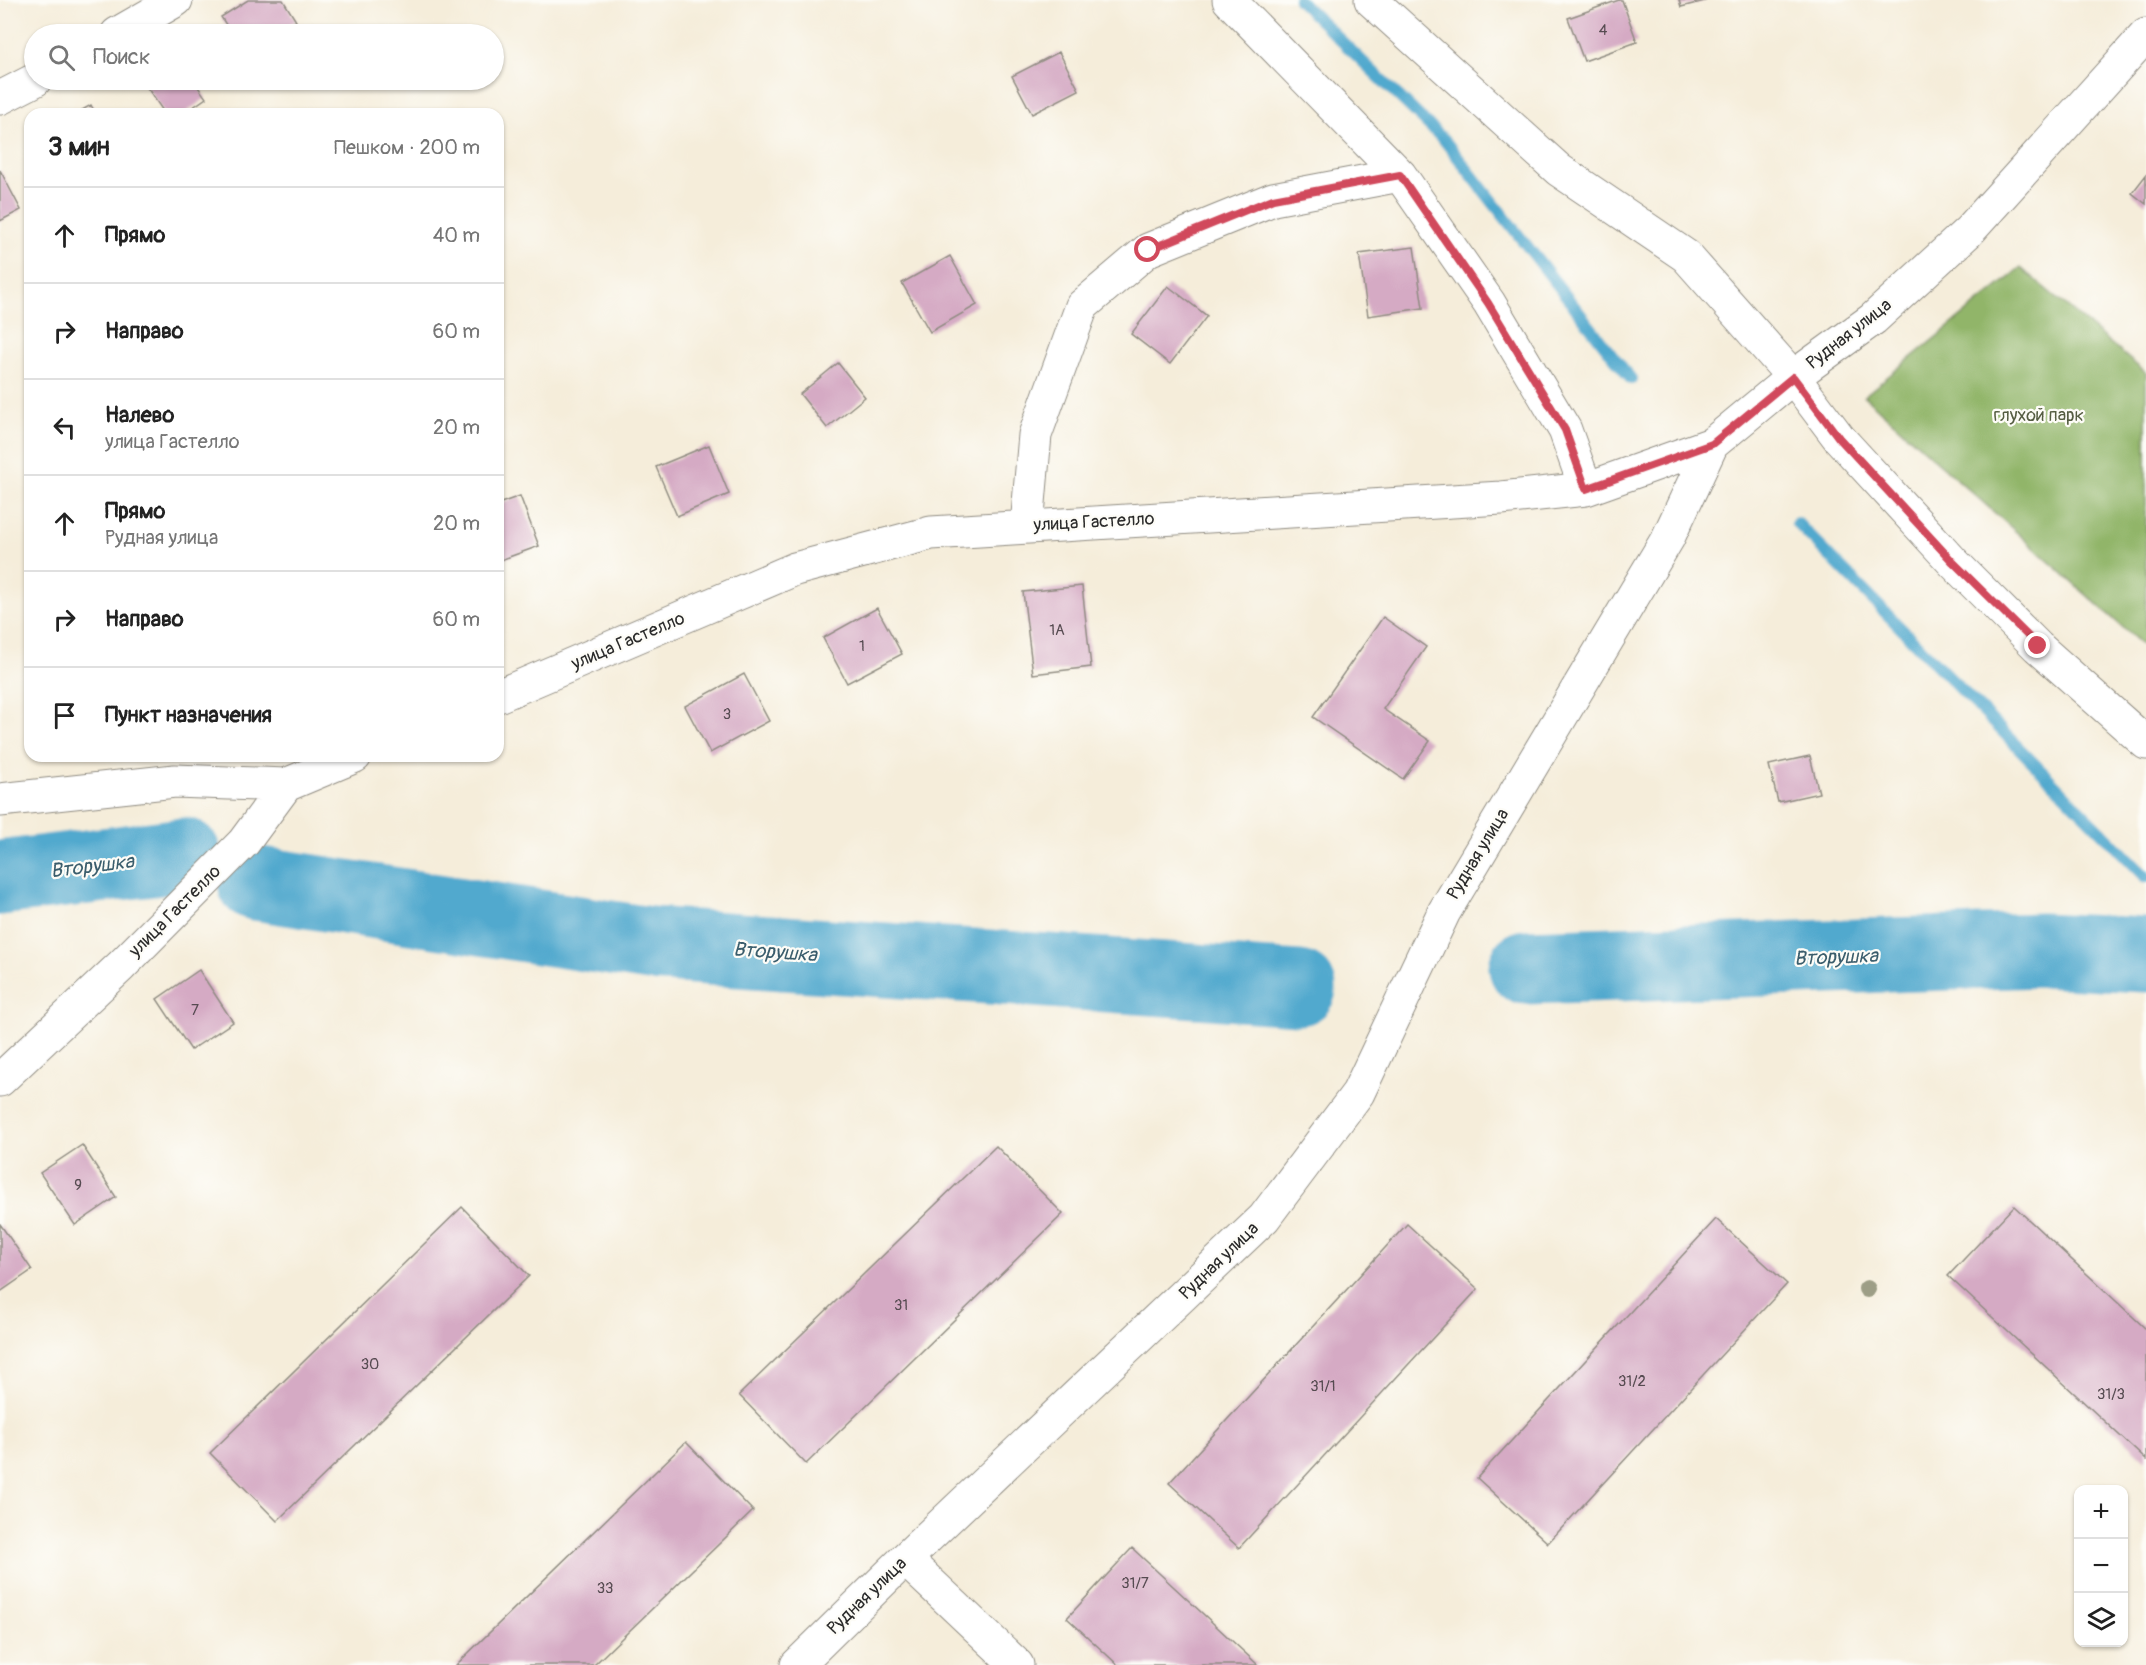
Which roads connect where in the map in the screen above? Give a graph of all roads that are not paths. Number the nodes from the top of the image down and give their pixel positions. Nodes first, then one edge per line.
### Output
1 (176, 0) edge
2 (1229, 0) edge
3 (1371, 0) edge
4 (134, 24) edge
5 (2142, 46) edge
6 (24, 86) edge
7 (0, 98) edge
8 (1400, 175) junction
9 (1793, 377) junction
10 (1712, 444) junction
11 (1586, 489) junction
12 (1027, 526) junction
13 (504, 693) edge
14 (2146, 743) edge
15 (341, 762) edge
16 (286, 785) junction
17 (0, 800) edge
18 (0, 1080) edge
19 (905, 1559) junction
20 (797, 1665) edge
21 (1017, 1665) edge

1 - 4 street
2 - 8 street
3 - 9 street
5 - 9 street, Рудная улица
6 - 7 street
8 - 11 street
8 - 12 street
9 - 10 street, Рудная улица
9 - 14 street
10 - 11 street, улица Гастелло
10 - 19 street, Рудная улица
11 - 12 street, улица Гастелло
12 - 13 street, улица Гастелло
15 - 16 street
16 - 17 street
16 - 18 street, улица Гастелло
19 - 20 street, Рудная улица
19 - 21 street

